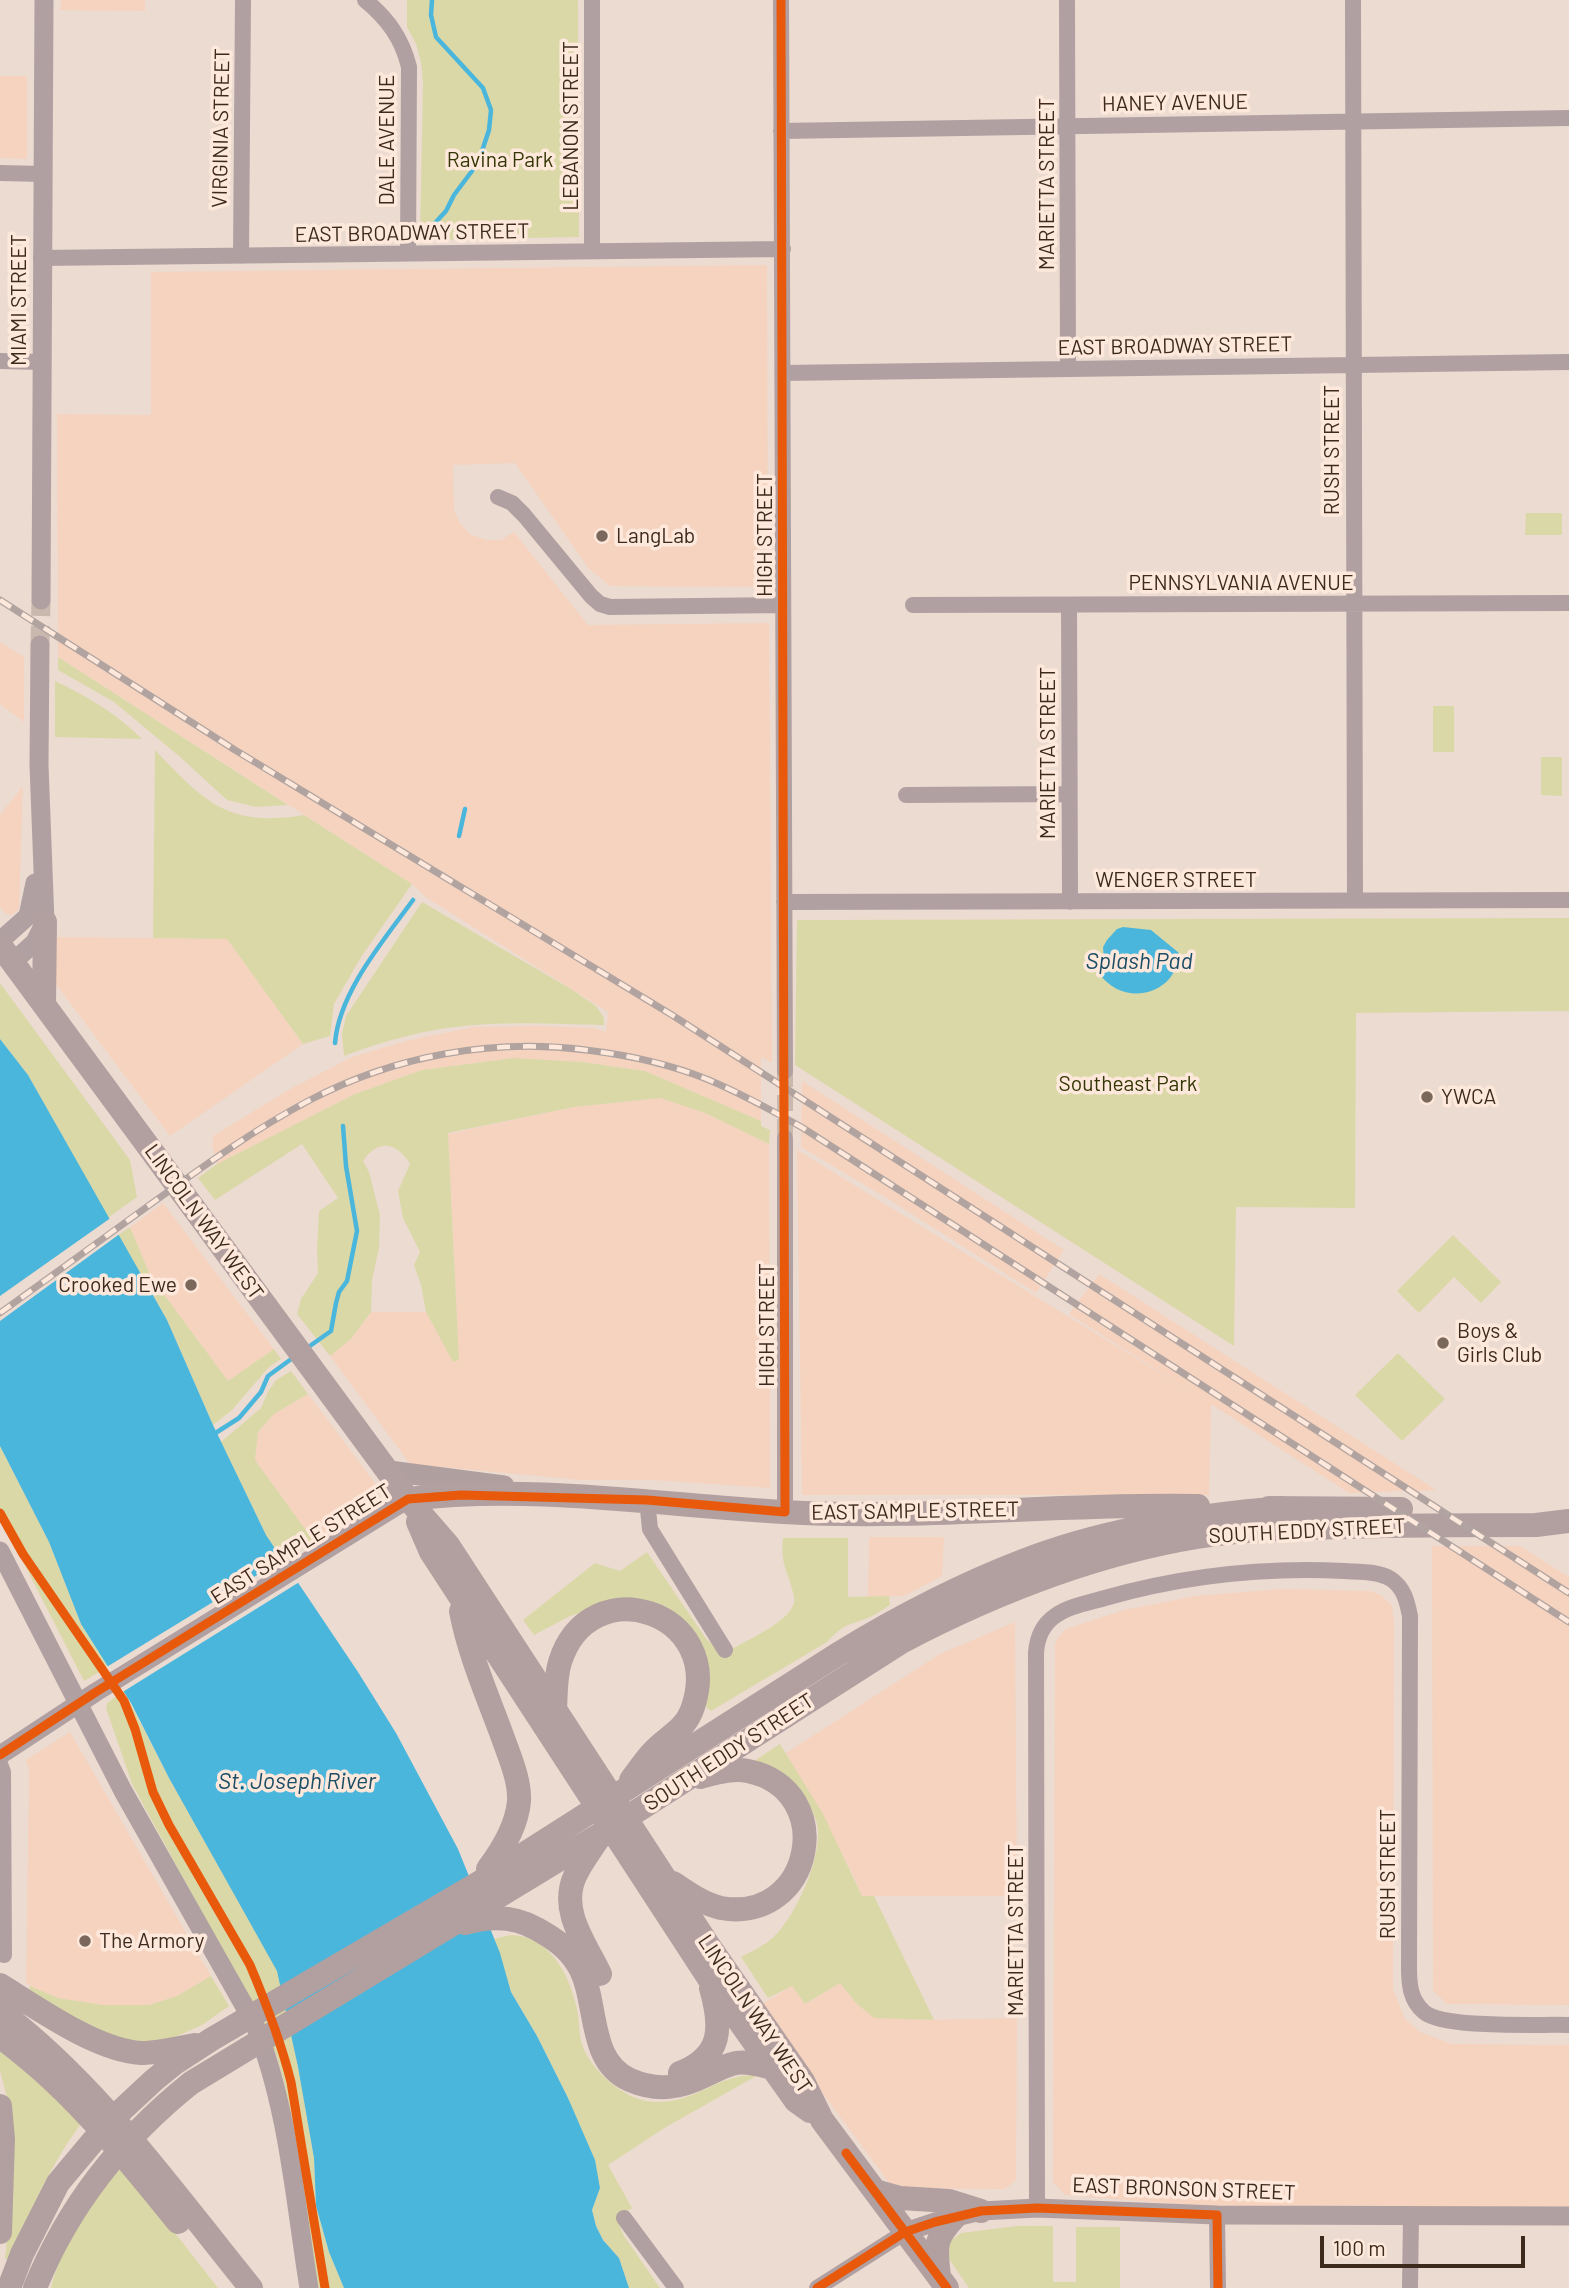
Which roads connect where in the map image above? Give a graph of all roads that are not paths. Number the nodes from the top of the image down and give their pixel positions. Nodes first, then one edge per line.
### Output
1 (44, 0) edge
2 (243, 0) edge
3 (365, 0) edge
4 (592, 0) edge
5 (781, 0) edge
6 (1067, 0) edge
7 (1353, 0) edge
8 (1569, 118) edge
9 (1353, 121) junction
10 (1067, 125) junction
11 (781, 131) junction
12 (0, 173) edge
13 (43, 174) junction
14 (783, 249) junction
15 (592, 251) junction
16 (408, 253) junction
17 (241, 256) junction
18 (41, 258) junction
19 (0, 361) edge
20 (42, 362) junction
21 (1569, 362) edge
22 (1353, 364) junction
23 (1068, 369) junction
24 (783, 373) junction
25 (498, 497) dead end
26 (41, 600) tunnel mouth
27 (1569, 603) edge
28 (1354, 604) junction
29 (783, 605) junction
30 (913, 605) dead end
31 (1069, 605) junction
32 (40, 645) tunnel mouth
33 (1069, 794) junction
34 (906, 795) dead end
35 (40, 844) junction
36 (1354, 900) junction
37 (1569, 900) edge
38 (784, 902) junction
39 (1070, 902) junction
40 (45, 922) junction
41 (4, 949) edge
42 (44, 1004) junction
43 (785, 1071) tunnel mouth
44 (785, 1138) tunnel mouth
45 (389, 1471) junction
46 (521, 1495) junction
47 (408, 1499) junction
48 (647, 1500) junction
49 (1283, 1508) junction
50 (785, 1512) junction
51 (1569, 1513) edge
52 (1569, 1521) edge
53 (0, 1550) edge
54 (457, 1593) junction
55 (725, 1650) dead end
56 (1036, 1653) joint
57 (77, 1704) junction
58 (555, 1710) junction
59 (0, 1755) edge
60 (0, 1764) edge
61 (667, 1773) junction
62 (572, 1848) junction
63 (516, 1861) junction
64 (663, 1877) junction
65 (448, 1929) junction
66 (4, 1955) dead end
67 (708, 1977) junction
68 (0, 1985) edge
69 (0, 2011) edge
70 (1569, 2025) edge
71 (0, 2036) edge
72 (207, 2041) junction
73 (772, 2068) junction
74 (0, 2106) edge
75 (822, 2120) junction
76 (875, 2191) junction
77 (1037, 2208) junction
78 (981, 2211) junction
79 (1217, 2215) junction
80 (1411, 2216) junction
81 (1569, 2216) edge
82 (955, 2217) junction
83 (624, 2218) dead end
84 (0, 2232) edge
85 (905, 2232) junction
86 (943, 2283) edge
87 (9, 2288) edge
88 (34, 2288) edge
89 (230, 2288) edge
90 (251, 2288) edge
91 (309, 2288) edge
92 (676, 2288) edge
93 (817, 2288) edge
94 (1218, 2288) edge
95 (1410, 2288) edge

1 - 13 street, MIAMI STREET
2 - 17 street, VIRGINIA STREET
3 - 16 street, DALE AVENUE
4 - 15 street, LEBANON STREET
5 - 11 street, HIGH STREET
6 - 10 street, MARIETTA STREET
7 - 9 street, RUSH STREET
8 - 9 street, HANEY AVENUE
9 - 10 street, HANEY AVENUE
9 - 22 street, RUSH STREET
10 - 11 street, HANEY AVENUE
10 - 23 street, MARIETTA STREET
11 - 14 street, HIGH STREET
12 - 13 street
13 - 18 street, MIAMI STREET
14 - 15 street, EAST BROADWAY STREET
14 - 24 street, HIGH STREET
15 - 16 street, EAST BROADWAY STREET
16 - 17 street, EAST BROADWAY STREET
17 - 18 street, EAST BROADWAY STREET
18 - 20 street, MIAMI STREET
19 - 20 street
20 - 26 street, MIAMI STREET
21 - 22 street, EAST BROADWAY STREET
22 - 23 street, EAST BROADWAY STREET
22 - 28 street, RUSH STREET
23 - 24 street, EAST BROADWAY STREET
24 - 29 street, HIGH STREET
25 - 29 street
27 - 28 street, PENNSYLVANIA AVENUE
28 - 31 street, PENNSYLVANIA AVENUE
28 - 36 street, RUSH STREET
29 - 38 street, HIGH STREET
30 - 31 street, PENNSYLVANIA AVENUE
31 - 33 street, MARIETTA STREET
32 - 35 street
33 - 34 street
33 - 39 street, MARIETTA STREET
35 - 40 street
35 - 41 street
36 - 37 street, WENGER STREET
36 - 39 street, WENGER STREET
38 - 39 street, WENGER STREET
38 - 43 street, HIGH STREET
40 - 41 street
40 - 42 main road
41 - 42 main road, LINCOLN WAY WEST
42 - 45 main road, LINCOLN WAY WEST
44 - 50 street, HIGH STREET
45 - 46 main road
45 - 47 main road, LINCOLN WAY WEST
46 - 47 main road, EAST SAMPLE STREET
46 - 48 main road, EAST SAMPLE STREET
47 - 54 main road, LINCOLN WAY WEST
47 - 57 street, EAST SAMPLE STREET
47 - 58 main road, LINCOLN WAY WEST
48 - 50 main road, EAST SAMPLE STREET
48 - 55 street
49 - 50 main road, EAST SAMPLE STREET
49 - 51 main road, EAST SAMPLE STREET
49 - 61 main road, SOUTH EDDY STREET
52 - 61 main road, SOUTH EDDY STREET
53 - 57 street
54 - 63 main road
54 - 67 main road, LINCOLN WAY WEST
56 - 70 street, RUSH STREET
56 - 77 street, MARIETTA STREET
57 - 59 street, EAST SAMPLE STREET
57 - 91 street
58 - 61 main road
58 - 64 main road, LINCOLN WAY WEST
60 - 66 street
61 - 62 main road, SOUTH EDDY STREET
61 - 62 main road, SOUTH EDDY STREET
61 - 64 main road
62 - 63 main road, SOUTH EDDY STREET
62 - 67 main road
63 - 65 main road, SOUTH EDDY STREET
63 - 72 main road
64 - 75 main road, LINCOLN WAY WEST
65 - 73 main road
65 - 88 main road, SOUTH EDDY STREET
67 - 73 main road, LINCOLN WAY WEST
68 - 72 main road
69 - 90 main road
71 - 89 main road
72 - 87 main road
73 - 75 main road, LINCOLN WAY WEST
74 - 84 main road
75 - 76 main road
76 - 78 main road
76 - 85 main road
77 - 78 street, EAST BRONSON STREET
77 - 79 street, EAST BRONSON STREET
78 - 82 street, EAST BRONSON STREET
79 - 80 street, EAST BRONSON STREET
79 - 94 street
80 - 81 street, EAST BRONSON STREET
80 - 95 street
82 - 85 street, EAST BRONSON STREET
82 - 86 main road
83 - 92 street
85 - 86 main road
85 - 93 street, EAST BRONSON STREET

